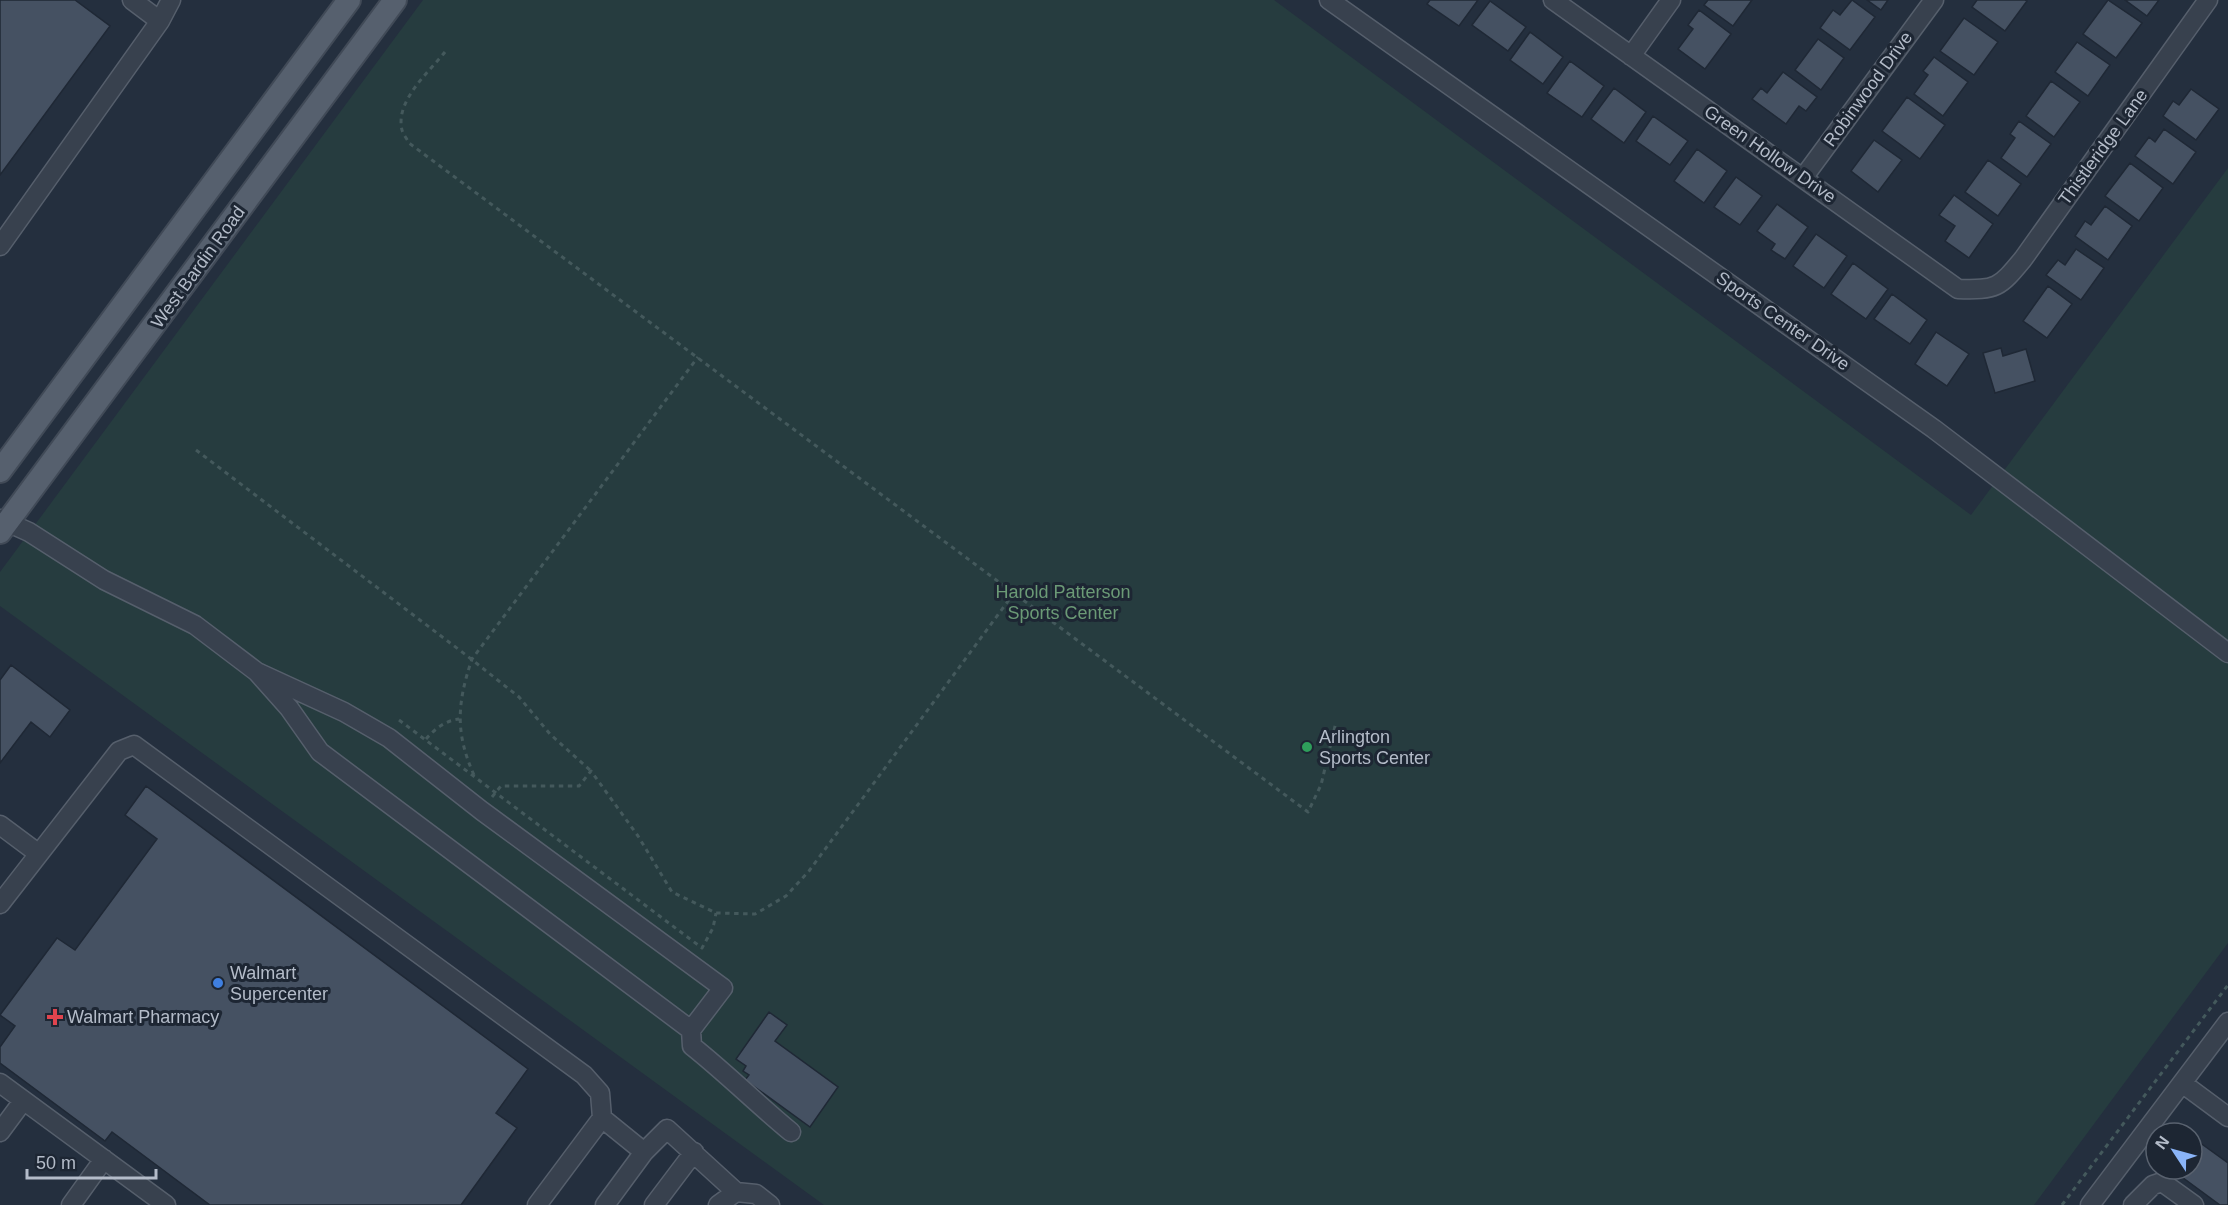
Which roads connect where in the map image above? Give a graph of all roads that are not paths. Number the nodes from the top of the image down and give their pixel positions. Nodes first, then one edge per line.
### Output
1 (132, 0) edge
2 (171, 0) edge
3 (345, 0) edge
4 (395, 0) edge
5 (1329, 0) edge
6 (1553, 0) edge
7 (1671, 0) edge
8 (1934, 0) edge
9 (2208, 0) edge
10 (160, 21) junction
11 (377, 23) junction
12 (1631, 56) junction
13 (1803, 178) junction
14 (0, 246) edge
15 (1992, 288) joint
16 (0, 471) edge
17 (2, 525) edge
18 (2228, 653) edge
19 (257, 672) junction
20 (0, 825) edge
21 (39, 854) junction
22 (0, 904) edge
23 (2228, 1022) edge
24 (690, 1030) junction
25 (0, 1083) edge
26 (2182, 1083) junction
27 (23, 1101) junction
28 (2228, 1117) edge
29 (602, 1118) junction
30 (0, 1132) edge
31 (791, 1132) dead end
32 (644, 1152) junction
33 (694, 1152) junction
34 (104, 1159) junction
35 (736, 1192) junction
36 (70, 1205) edge
37 (166, 1205) edge
38 (537, 1205) edge
39 (605, 1205) edge
40 (654, 1205) edge
41 (718, 1205) edge
42 (770, 1205) edge
43 (2090, 1205) edge
44 (2133, 1205) edge
45 (2194, 1205) edge

1 - 10 street
2 - 10 street
3 - 11 main road
3 - 16 main road, West Bardin Road
4 - 11 main road, West Bardin Road
5 - 18 street, Sports Center Drive
6 - 12 street, Green Hollow Drive
7 - 12 street
8 - 13 street, Robinwood Drive
9 - 15 street, Thistleridge Lane
10 - 14 street
11 - 17 main road, West Bardin Road
12 - 13 street, Green Hollow Drive
13 - 15 street, Green Hollow Drive
17 - 19 street
19 - 24 street
19 - 24 street
20 - 21 street
21 - 22 street
21 - 29 street
23 - 26 street
24 - 31 street
25 - 27 street
26 - 28 street
26 - 43 street
27 - 30 street
27 - 34 street
29 - 32 street
29 - 38 street
32 - 33 street
32 - 39 street
33 - 35 street
33 - 40 street
34 - 36 street
34 - 37 street
35 - 41 street
35 - 42 street
44 - 45 street

